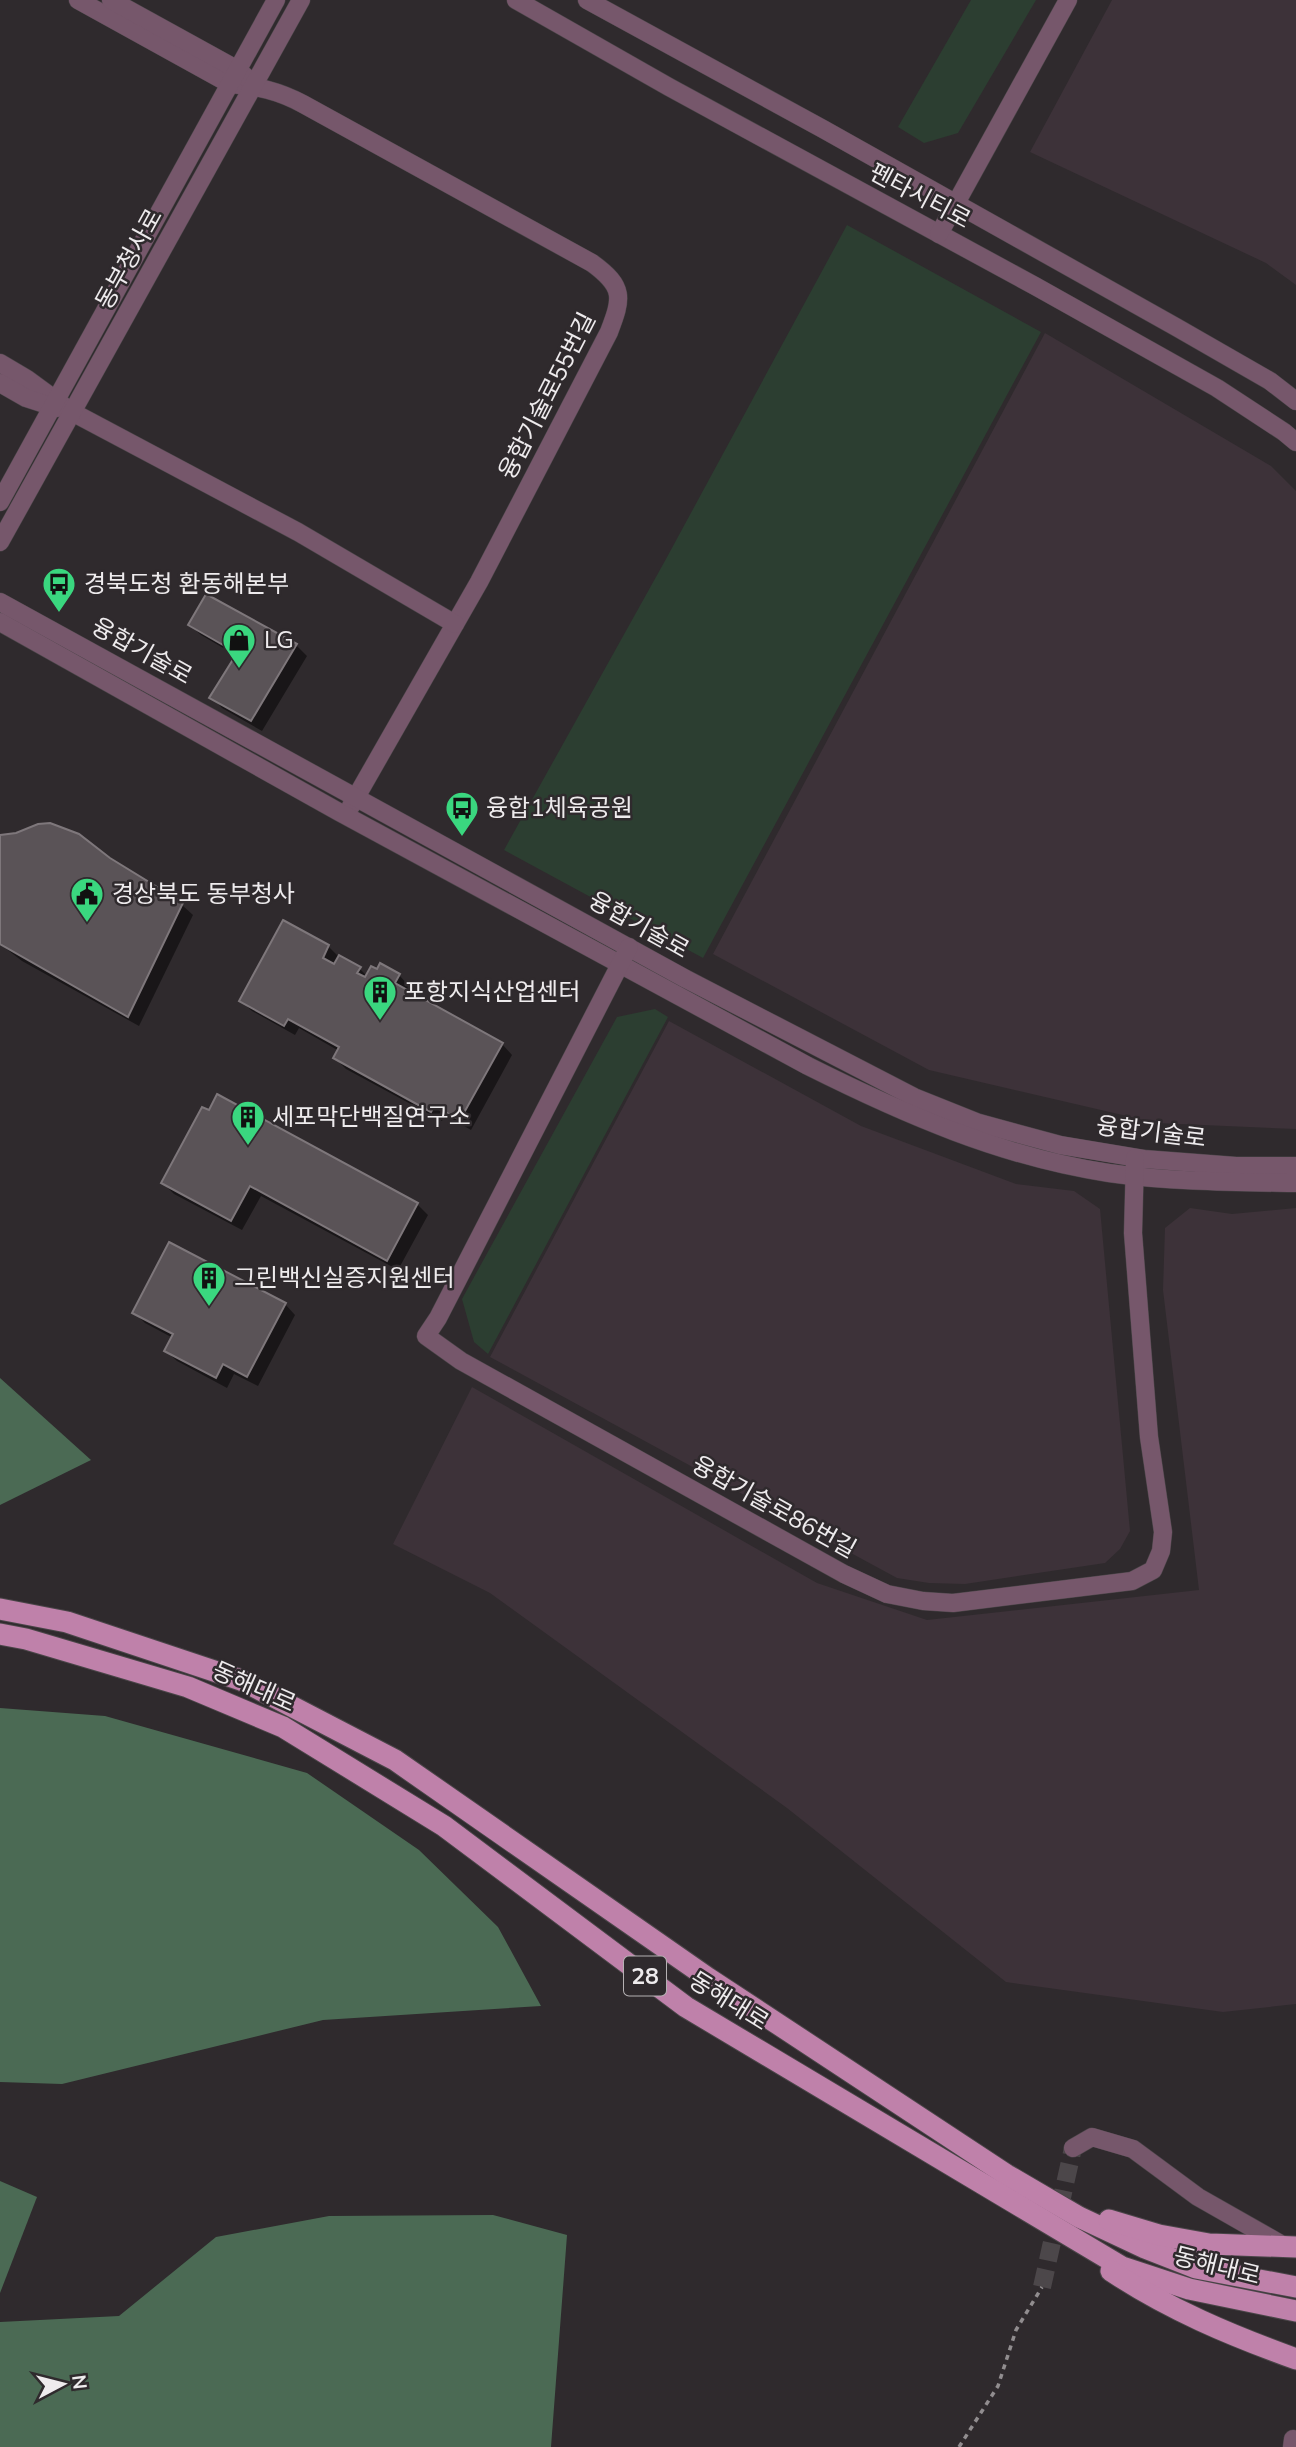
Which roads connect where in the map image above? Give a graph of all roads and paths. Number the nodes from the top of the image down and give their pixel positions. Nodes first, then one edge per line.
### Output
1 (78, 0) edge
2 (111, 0) edge
3 (276, 0) edge
4 (302, 0) edge
5 (516, 0) edge
6 (587, 0) edge
7 (1068, 0) edge
8 (234, 77) junction
9 (254, 85) junction
10 (956, 204) junction
11 (939, 234) junction
12 (0, 363) edge
13 (0, 383) edge
14 (1296, 401) edge
15 (54, 403) junction
16 (72, 412) junction
17 (1296, 442) edge
18 (0, 502) edge
19 (0, 542) edge
20 (0, 602) edge
21 (0, 622) edge
22 (455, 624) junction
23 (356, 797) junction
24 (346, 815) junction
25 (625, 956) junction
26 (1296, 1166) edge
27 (1134, 1167) junction
28 (1296, 1183) edge
29 (0, 1609) edge
30 (0, 1633) edge
31 (1073, 2148) dead end
32 (990, 2190) junction
33 (1035, 2191) junction
34 (1291, 2247) edge
35 (1042, 2287) tunnel mouth
36 (1296, 2287) edge
37 (1296, 2311) edge
38 (1296, 2359) edge
39 (959, 2447) edge

1 - 8 street
2 - 8 street
3 - 8 street, 동부청사로
4 - 9 street, 동부청사로
5 - 11 street, 펜타시티로
6 - 10 street, 펜타시티로
7 - 10 street
8 - 9 street
8 - 15 street, 동부청사로
9 - 16 street, 동부청사로
9 - 22 street, 융합기술로55번길
10 - 11 street
10 - 14 street, 펜타시티로
11 - 17 street, 펜타시티로
12 - 15 street
13 - 15 street
15 - 16 street
15 - 18 street, 동부청사로
16 - 19 street, 동부청사로
16 - 22 street
20 - 23 street, 융합기술로
21 - 24 street, 융합기술로
22 - 23 street, 융합기술로55번길
23 - 24 street, 융합기술로55번길
23 - 25 street, 융합기술로
24 - 25 street, 융합기술로
25 - 27 street, 융합기술로
25 - 27 street, 융합기술로86번길
26 - 27 street, 융합기술로
27 - 28 street, 융합기술로
29 - 33 main road
30 - 32 main road, 동해대로 / 28
31 - 34 street
32 - 37 main road, 동해대로 / 28
32 - 38 main road
33 - 34 main road
33 - 36 main road
35 - 39 path

